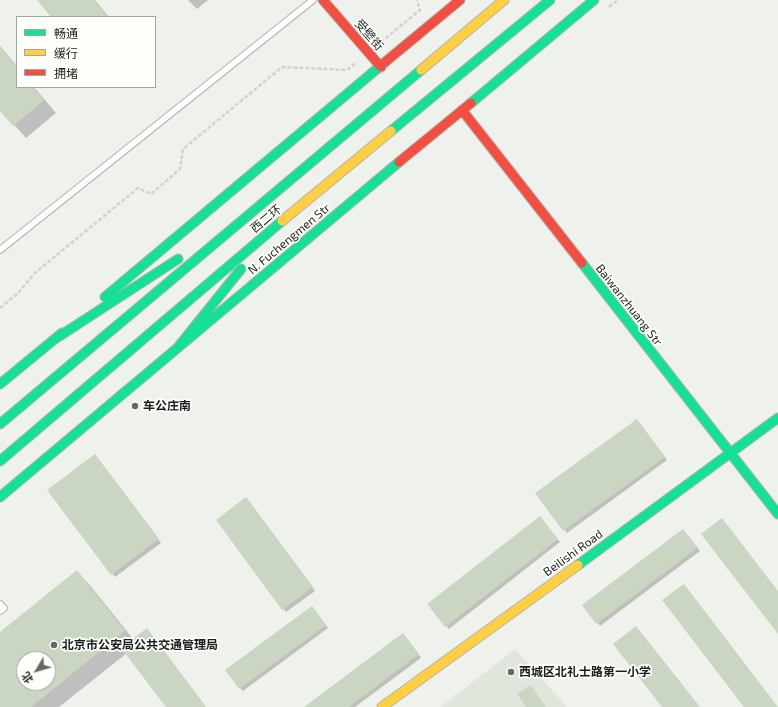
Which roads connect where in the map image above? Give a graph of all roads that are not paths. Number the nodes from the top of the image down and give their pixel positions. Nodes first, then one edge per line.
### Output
1 (313, 0) edge
2 (323, 0) edge
3 (460, 0) edge
4 (504, 0) edge
5 (550, 0) edge
6 (562, 0) edge
7 (594, 0) edge
8 (540, 9) junction
9 (381, 67) junction
10 (462, 110) junction
11 (258, 208) junction
12 (275, 227) junction
13 (0, 250) edge
14 (52, 341) junction
15 (179, 346) junction
16 (0, 384) edge
17 (778, 418) edge
18 (0, 424) edge
19 (731, 454) junction
20 (0, 461) edge
21 (0, 497) edge
22 (778, 514) edge
23 (0, 604) edge
24 (0, 611) edge
25 (382, 707) edge

1 - 13 lane
2 - 9 main road, 受壁街
3 - 9 main road
4 - 11 main road, 西二环
5 - 8 main road, 西二环
6 - 8 main road
7 - 10 main road, N. Fuchengmen Str
8 - 12 main road, 西二环
9 - 14 main road
10 - 15 main road, N. Fuchengmen Str
10 - 19 main road, Baiwanzhuang Str
11 - 14 main road
11 - 18 main road, 西二环
12 - 15 main road
12 - 20 main road, 西二环
14 - 16 main road
15 - 21 main road, N. Fuchengmen Str
17 - 19 main road, Beilishi Road
19 - 22 main road, Baiwanzhuang Str
19 - 25 main road, Beilishi Road
23 - 24 lane

